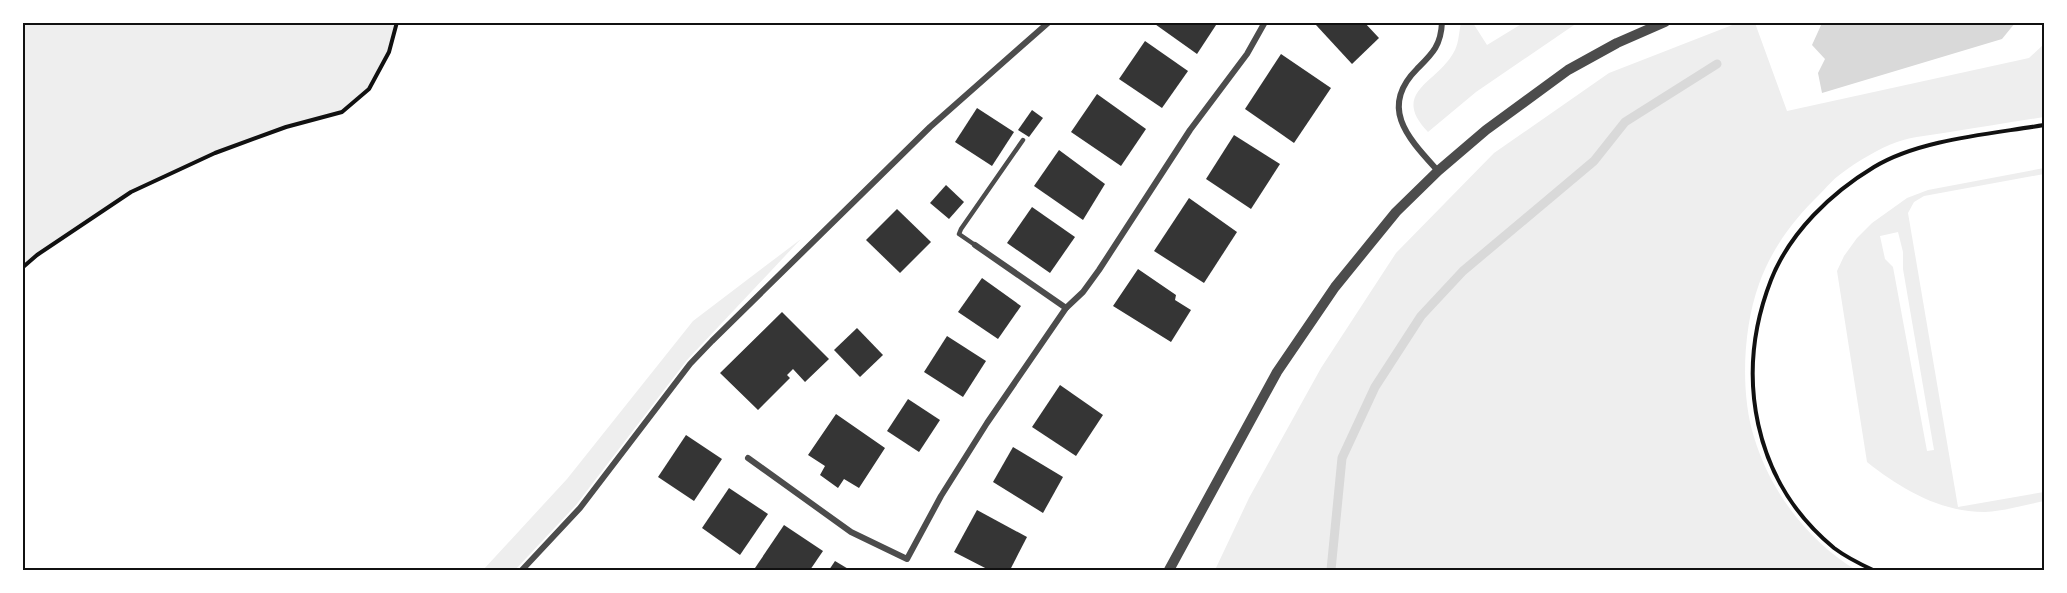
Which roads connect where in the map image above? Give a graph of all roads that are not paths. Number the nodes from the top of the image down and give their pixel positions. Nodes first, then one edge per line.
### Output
1 (1049, 22) edge
2 (1265, 22) edge
3 (1442, 22) edge
4 (1665, 22) edge
5 (1023, 140) dead end
6 (1438, 171) junction
7 (975, 245) joint
8 (1066, 309) junction
9 (748, 458) dead end
10 (522, 570) edge
11 (1169, 570) edge

1 - 10 street
2 - 8 street
3 - 6 street
4 - 6 street
5 - 7 lane
6 - 11 street
7 - 8 street
8 - 9 street

